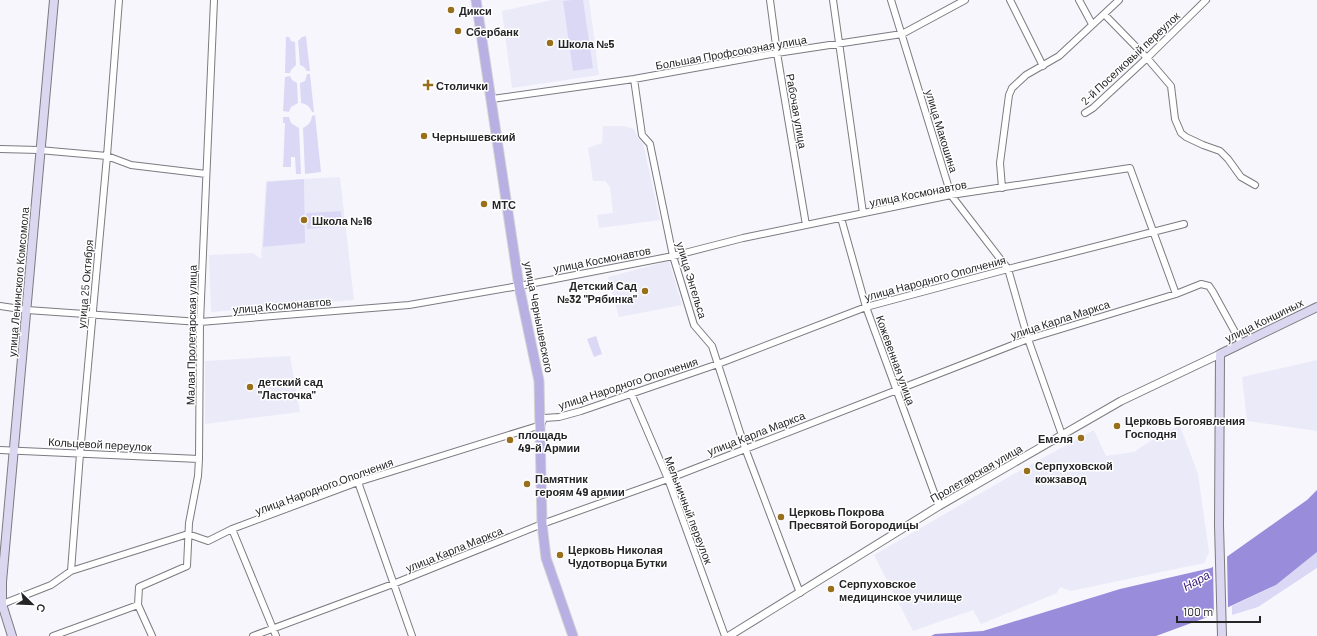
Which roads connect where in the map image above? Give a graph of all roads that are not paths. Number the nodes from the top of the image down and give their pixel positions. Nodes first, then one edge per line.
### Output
1 (54, 0) edge
2 (119, 0) edge
3 (214, 0) edge
4 (476, 0) edge
5 (770, 0) edge
6 (833, 0) edge
7 (891, 0) edge
8 (965, 0) edge
9 (1010, 0) edge
10 (1079, 0) edge
11 (1118, 0) edge
12 (1206, 0) edge
13 (1104, 14) junction
14 (1092, 24) junction
15 (902, 34) junction
16 (838, 43) junction
17 (777, 53) junction
18 (1147, 58) junction
19 (1043, 66) junction
20 (634, 79) junction
21 (492, 100) junction
22 (1085, 113) dead end
23 (0, 149) edge
24 (39, 150) junction
25 (107, 156) junction
26 (206, 174) junction
27 (1255, 186) dead end
28 (1002, 188) junction
29 (951, 195) junction
30 (863, 213) junction
31 (841, 218) junction
32 (1184, 224) dead end
33 (806, 225) junction
34 (1154, 232) junction
35 (673, 256) junction
36 (1008, 269) junction
37 (519, 286) junction
38 (1176, 294) junction
39 (0, 306) edge
40 (1317, 306) edge
41 (866, 307) junction
42 (27, 310) junction
43 (92, 314) junction
44 (200, 322) junction
45 (1028, 339) junction
46 (1241, 343) junction
47 (1220, 354) junction
48 (718, 364) junction
49 (896, 390) junction
50 (631, 393) junction
51 (541, 425) junction
52 (1062, 435) junction
53 (745, 448) junction
54 (0, 450) edge
55 (13, 450) junction
56 (80, 454) junction
57 (199, 459) junction
58 (668, 479) junction
59 (358, 482) junction
60 (939, 506) junction
61 (542, 524) junction
62 (232, 530) junction
63 (188, 534) junction
64 (71, 571) junction
65 (393, 584) junction
66 (800, 593) junction
67 (1, 604) edge
68 (138, 605) junction
69 (273, 628) junction
70 (12, 636) edge
71 (53, 636) edge
72 (152, 636) edge
73 (253, 636) edge
74 (276, 636) edge
75 (412, 636) edge
76 (573, 636) edge
77 (725, 636) edge
78 (729, 636) edge
79 (1222, 636) edge

1 - 24 main road, улица Ленинского Комсомола
2 - 25 street, улица 25 Октября
3 - 26 street, Малая Пролетарская улица
4 - 21 main road, улица Чернышевского
5 - 17 street, Рабочая улица
6 - 16 street
7 - 15 street, улица Макошина
8 - 15 street, Большая Профсоюзная улица
9 - 19 street
10 - 14 street
11 - 13 street
12 - 18 street, 2-й Поселковый переулок
13 - 14 street
13 - 18 street
14 - 19 street
15 - 16 street, Большая Профсоюзная улица
15 - 29 street, улица Макошина
16 - 17 street, Большая Профсоюзная улица
16 - 30 street
17 - 20 street, Большая Профсоюзная улица
17 - 33 street, Рабочая улица
18 - 22 street, 2-й Поселковый переулок
18 - 27 street
19 - 28 street
20 - 21 street, Большая Профсоюзная улица
20 - 35 street, улица Энгельса
21 - 37 main road, улица Чернышевского
23 - 24 street
24 - 25 street
24 - 42 main road, улица Ленинского Комсомола
25 - 26 street
25 - 43 street, улица 25 Октября
26 - 44 street, Малая Пролетарская улица
28 - 29 street, улица Космонавтов
28 - 34 street, улица Космонавтов
29 - 30 street, улица Космонавтов
29 - 36 street, улица Макошина
30 - 31 street, улица Космонавтов
31 - 33 street, улица Космонавтов
31 - 41 street, Кожевенная улица
32 - 34 street, улица Народного Ополчения
33 - 35 street, улица Космонавтов
34 - 36 street, улица Народного Ополчения
34 - 38 street
35 - 37 street, улица Космонавтов
35 - 48 street, улица Энгельса
36 - 41 street, улица Народного Ополчения
36 - 45 street, улица Макошина
37 - 44 street, улица Космонавтов
37 - 51 main road, улица Чернышевского
38 - 45 street, улица Карла Маркса
38 - 46 street, улица Карла Маркса
39 - 42 street, улица Космонавтов
40 - 46 main road, улица Коншиных
41 - 48 street, улица Народного Ополчения
41 - 49 street, Кожевенная улица
42 - 43 street, улица Космонавтов
42 - 55 main road, улица Ленинского Комсомола
43 - 44 street, улица Космонавтов
43 - 56 street, улица 25 Октября
44 - 57 street, Малая Пролетарская улица
45 - 49 street, улица Карла Маркса
45 - 52 street, улица Макошина
46 - 47 main road, улица Коншиных
47 - 52 street, Пролетарская улица
47 - 79 main road
48 - 50 street, улица Народного Ополчения
48 - 53 street, улица Энгельса
49 - 53 street, улица Карла Маркса
49 - 60 street, Кожевенная улица
50 - 51 street, улица Народного Ополчения
50 - 58 street, Мельничный переулок
51 - 59 street, улица Народного Ополчения
51 - 61 main road, улица Чернышевского
52 - 60 street, Пролетарская улица
53 - 58 street, улица Карла Маркса
53 - 66 street, улица Энгельса
54 - 55 street, Кольцевой переулок
55 - 56 street, Кольцевой переулок
55 - 67 main road, улица Ленинского Комсомола
56 - 57 street, Кольцевой переулок
56 - 64 street, улица 25 Октября
57 - 63 street, Малая Пролетарская улица
58 - 61 street, улица Карла Маркса
58 - 77 street, Мельничный переулок
59 - 62 street, улица Народного Ополчения
59 - 65 street
60 - 66 street, Пролетарская улица
61 - 65 street, улица Карла Маркса
61 - 76 main road, улица Чернышевского
62 - 63 street, улица Народного Ополчения
62 - 69 street
63 - 64 street
63 - 68 street, Малая Пролетарская улица
64 - 67 street
65 - 69 street, улица Карла Маркса
65 - 75 street
66 - 78 street, Пролетарская улица
67 - 70 main road, улица Ленинского Комсомола
68 - 71 street
68 - 72 street
69 - 73 street, улица Карла Маркса
69 - 74 street

